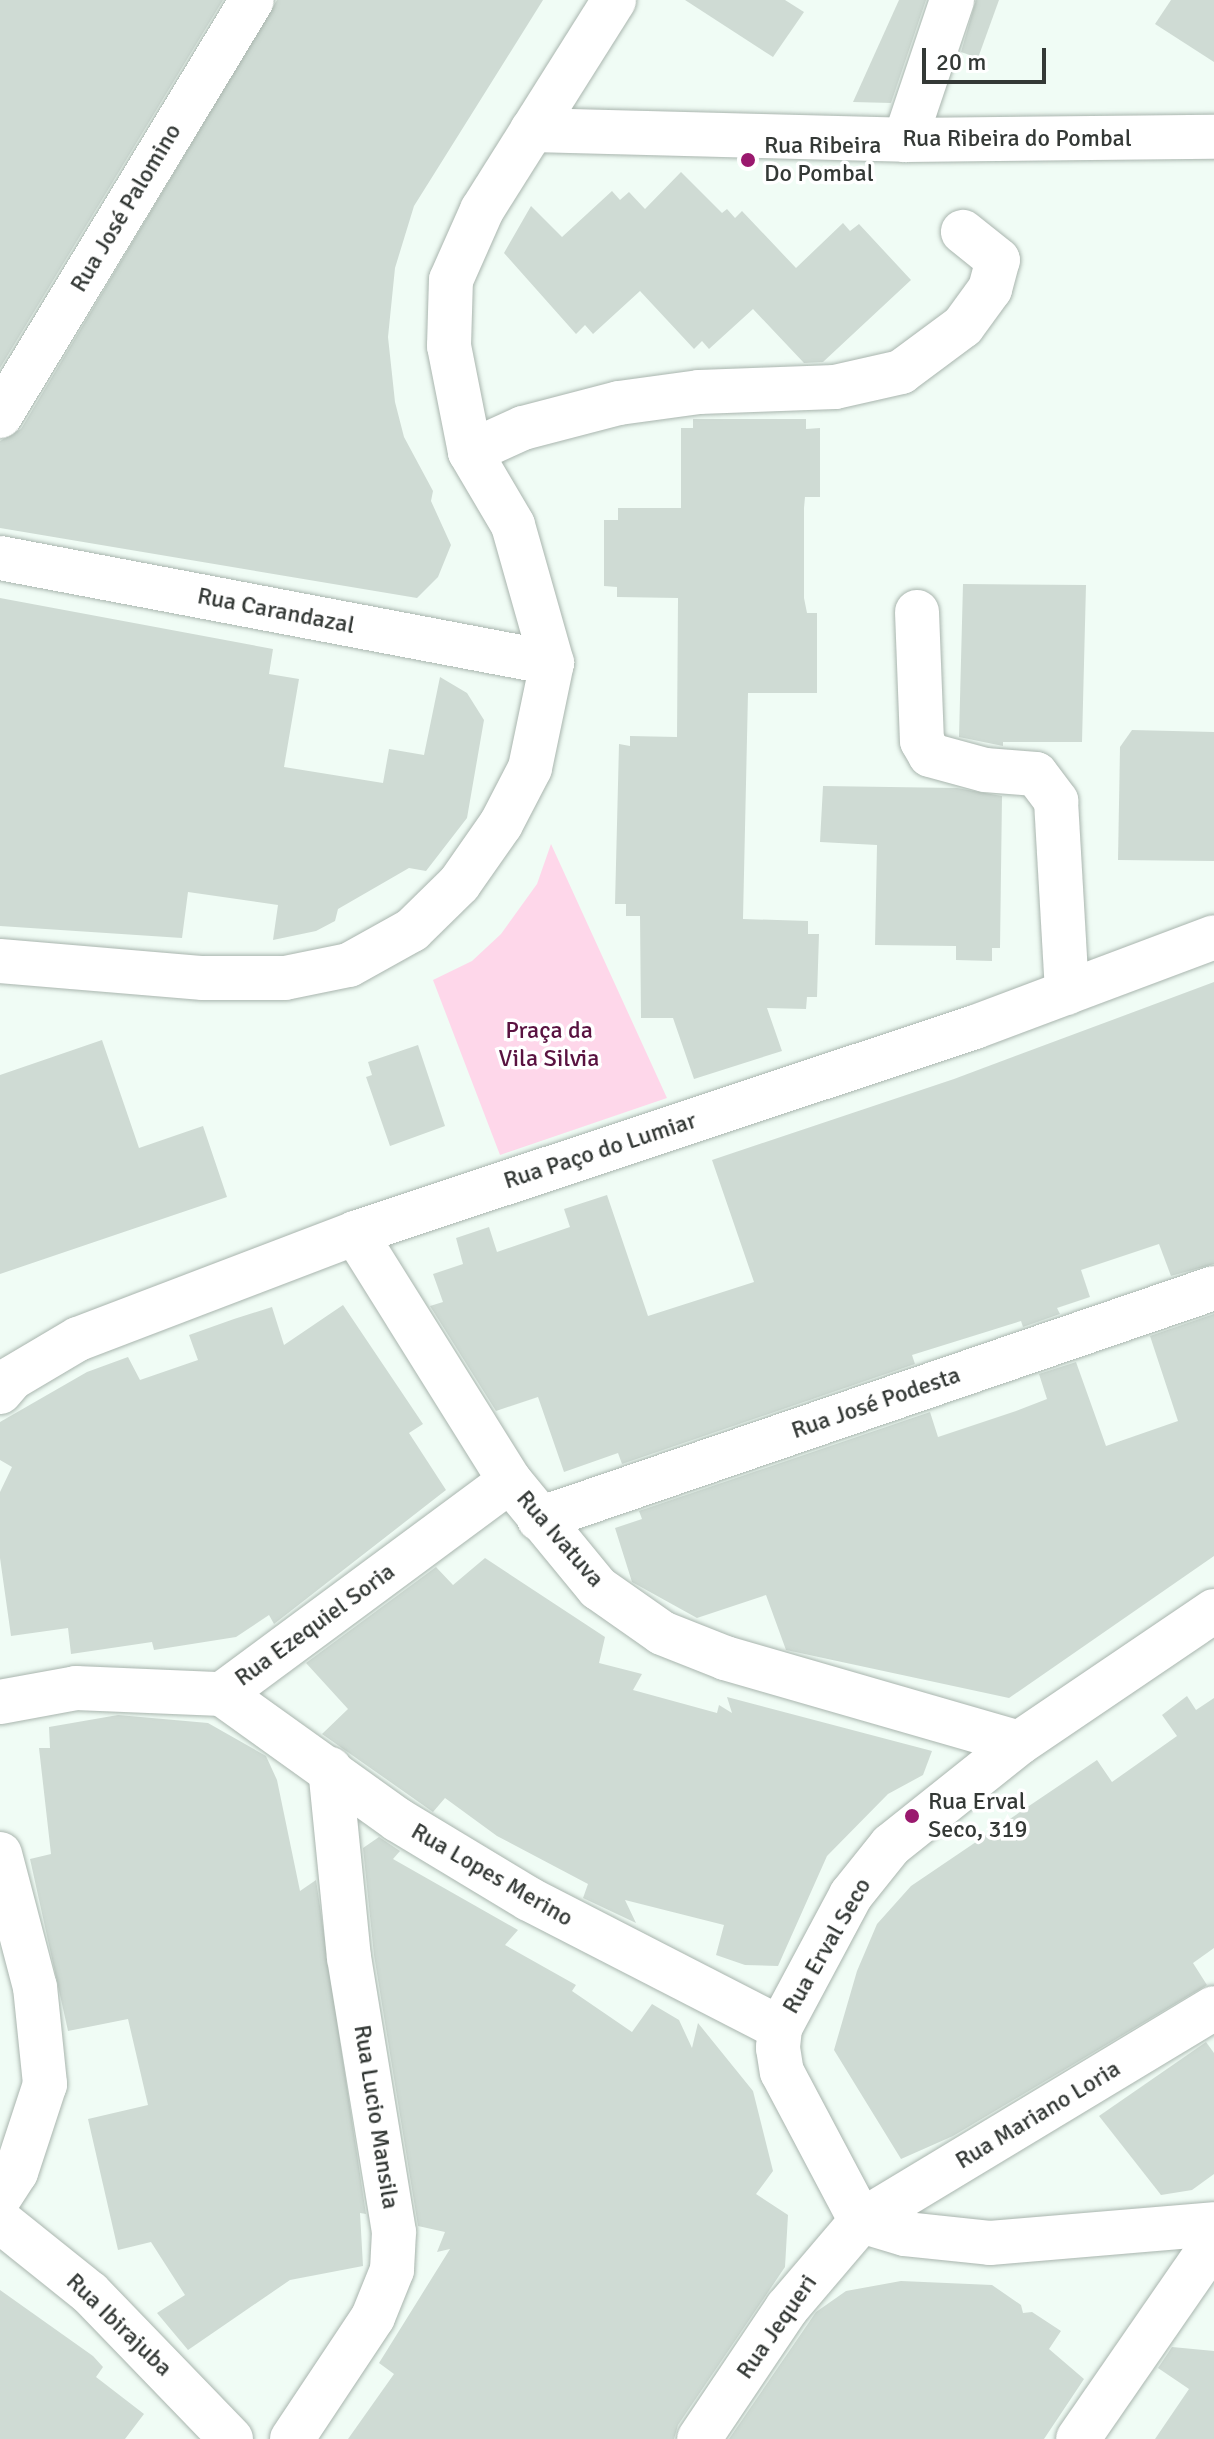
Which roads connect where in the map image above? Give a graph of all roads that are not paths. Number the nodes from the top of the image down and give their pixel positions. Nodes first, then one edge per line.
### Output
1 (252, 0) edge
2 (614, 0) edge
3 (952, 0) edge
4 (532, 130) junction
5 (1214, 137) edge
6 (905, 140) junction
7 (963, 232) dead end
8 (0, 416) edge
9 (470, 452) junction
10 (0, 558) edge
11 (917, 612) dead end
12 (552, 663) junction
13 (1214, 937) edge
14 (0, 961) edge
15 (1067, 993) junction
16 (355, 1233) junction
17 (1214, 1288) edge
18 (0, 1392) edge
19 (510, 1481) junction
20 (539, 1519) junction
21 (1214, 1611) edge
22 (222, 1694) junction
23 (0, 1702) edge
24 (1019, 1743) junction
25 (330, 1769) junction
26 (0, 1854) edge
27 (1214, 2008) edge
28 (780, 2028) junction
29 (0, 2197) edge
30 (0, 2221) edge
31 (861, 2221) junction
32 (1214, 2224) edge
33 (1214, 2242) edge
34 (209, 2431) edge
35 (292, 2439) edge
36 (699, 2439) edge
37 (1078, 2439) edge

1 - 8 street, Rua José Palomino
2 - 4 street
3 - 6 street
4 - 6 street, Rua Ribeira do Pombal
4 - 9 street
5 - 6 street, Rua Ribeira do Pombal
7 - 9 street
9 - 12 street
10 - 12 street, Rua Carandazal
11 - 15 street
12 - 14 street
13 - 15 street, Rua Paço do Lumiar
15 - 16 street, Rua Paço do Lumiar
16 - 18 street, Rua Paço do Lumiar
16 - 19 street, Rua Ivatuva
17 - 20 street, Rua José Podesta
19 - 20 street, Rua Ivatuva
19 - 22 street, Rua Ezequiel Soria
20 - 24 street, Rua Ivatuva
21 - 24 street, Rua Erval Seco
22 - 23 street, Rua Ezequiel Soria
22 - 25 street, Rua Lopes Merino
24 - 28 street, Rua Erval Seco
25 - 28 street, Rua Lopes Merino
25 - 35 street, Rua Lucio Mansila
26 - 29 street
27 - 31 street, Rua Mariano Loria
28 - 31 street, Rua Erval Seco
30 - 34 street, Rua Ibirajuba
31 - 32 street
31 - 36 street, Rua Jequeri
33 - 37 street

